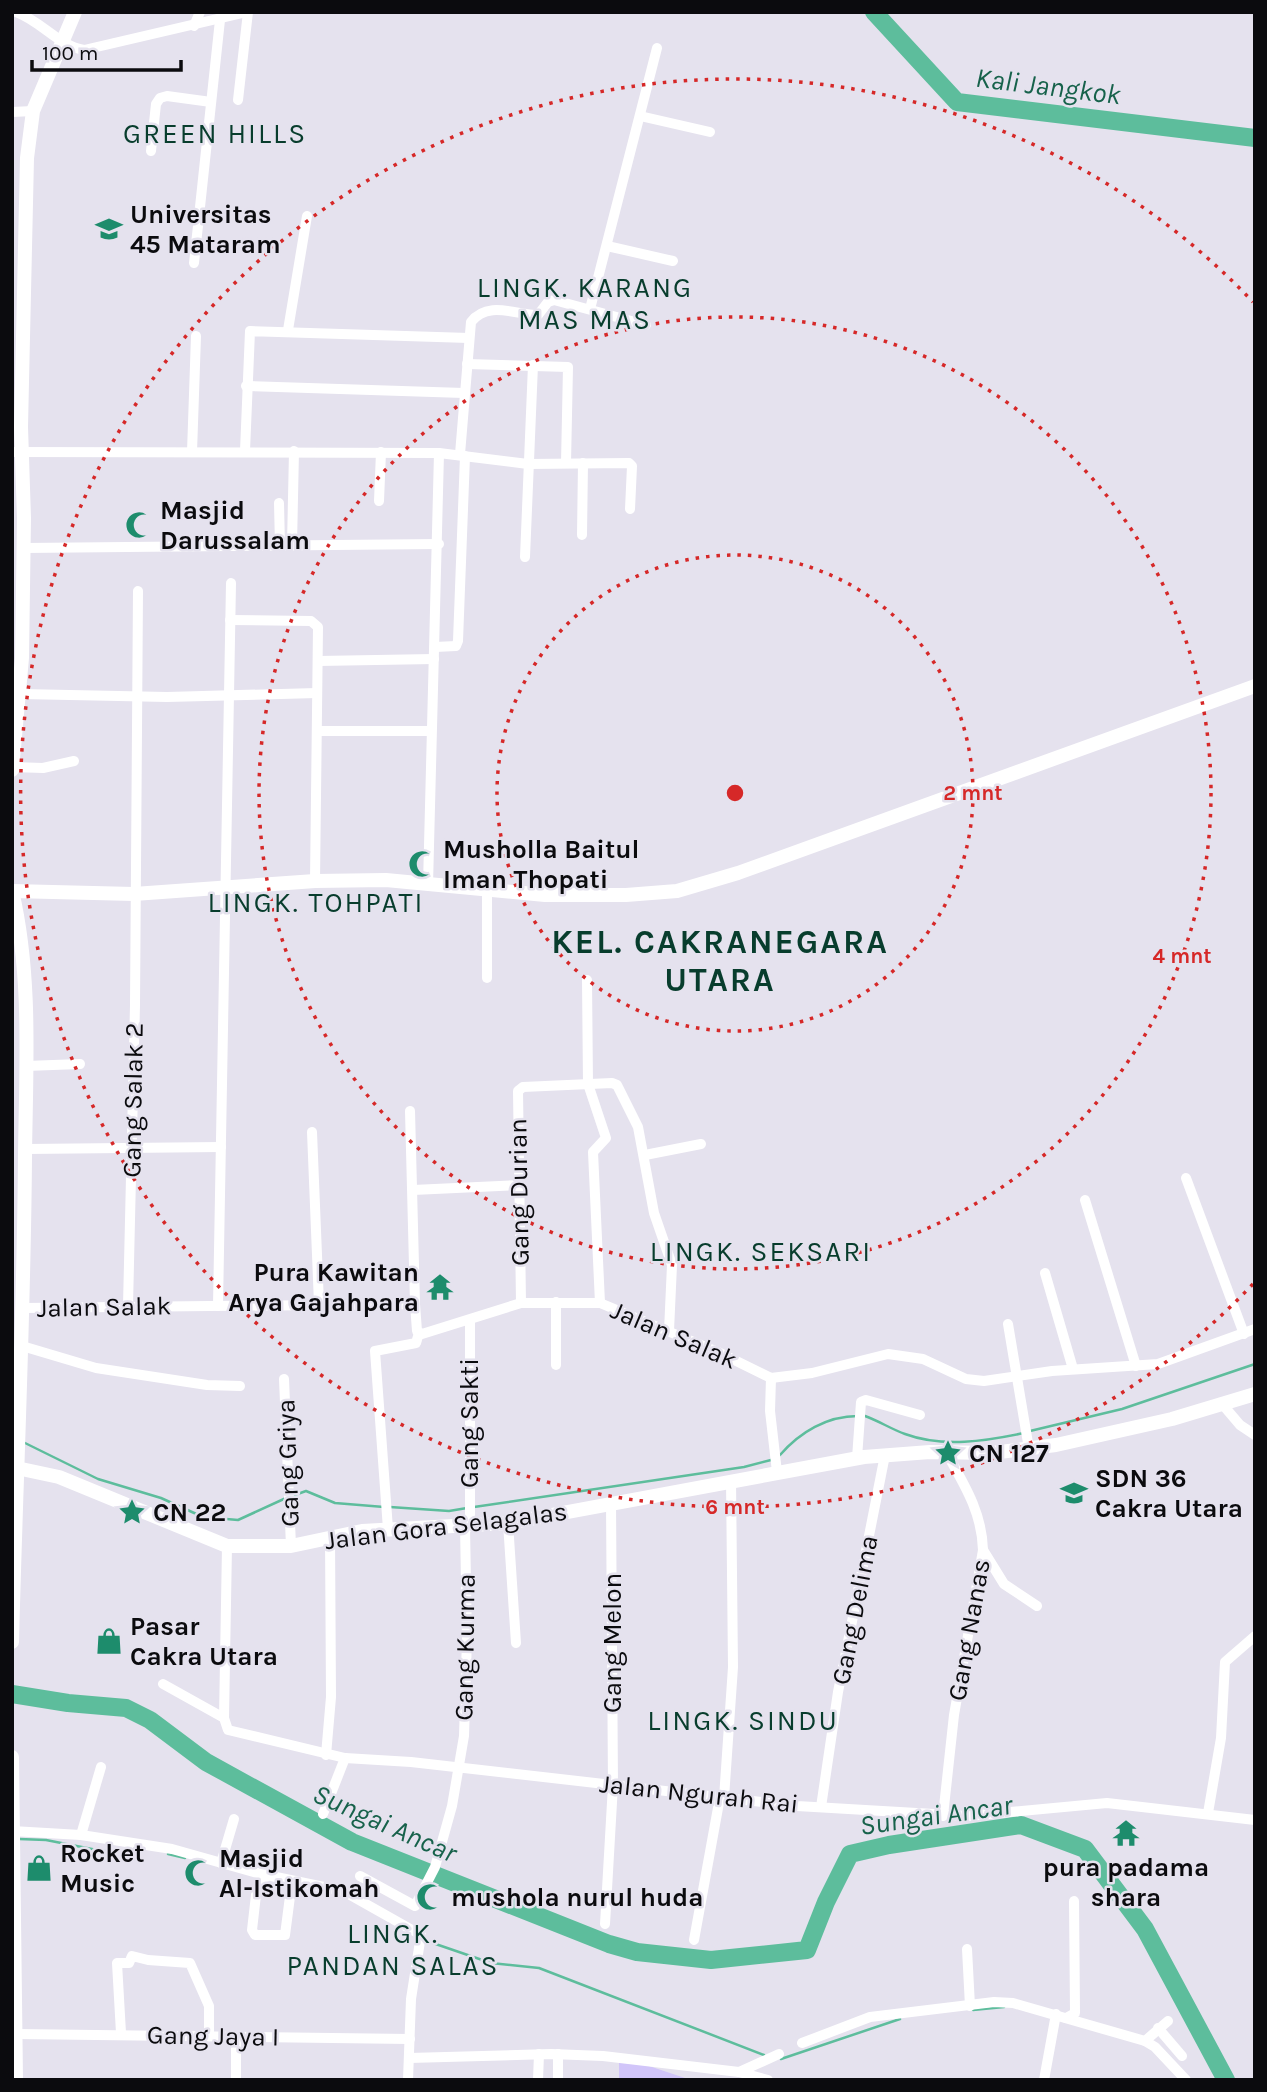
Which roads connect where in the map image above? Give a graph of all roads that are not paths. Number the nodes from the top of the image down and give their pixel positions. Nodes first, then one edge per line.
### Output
1 (16, 12) edge
2 (75, 12) edge
3 (200, 12) edge
4 (248, 12) edge
5 (220, 20) junction
6 (194, 26) junction
7 (62, 40) junction
8 (657, 48) dead end
9 (238, 100) dead end
10 (211, 102) junction
11 (33, 111) junction
12 (12, 112) edge
13 (640, 117) junction
14 (710, 132) dead end
15 (151, 151) dead end
16 (307, 216) dead end
17 (607, 246) junction
18 (673, 261) dead end
19 (194, 263) dead end
20 (18, 303) edge
21 (590, 309) junction
22 (646, 324) dead end
23 (288, 330) junction
24 (196, 336) dead end
25 (469, 338) junction
26 (467, 364) junction
27 (533, 365) junction
28 (246, 386) junction
29 (464, 393) junction
30 (17, 426) edge
31 (245, 451) junction
32 (294, 451) junction
33 (17, 452) edge
34 (192, 452) junction
35 (381, 452) junction
36 (439, 453) junction
37 (462, 455) junction
38 (566, 463) junction
39 (583, 463) junction
40 (528, 464) junction
41 (379, 501) dead end
42 (279, 503) dead end
43 (629, 509) dead end
44 (582, 535) dead end
45 (439, 544) junction
46 (292, 545) junction
47 (280, 546) junction
48 (24, 548) junction
49 (526, 557) dead end
50 (231, 583) dead end
51 (138, 591) dead end
52 (230, 620) junction
53 (434, 653) junction
54 (17, 658) edge
55 (318, 660) junction
56 (1255, 686) edge
57 (21, 694) junction
58 (317, 694) junction
59 (136, 695) junction
60 (228, 696) junction
61 (15, 722) edge
62 (317, 731) junction
63 (430, 731) junction
64 (74, 761) dead end
65 (12, 769) edge
66 (315, 881) junction
67 (428, 884) junction
68 (226, 889) junction
69 (488, 890) junction
70 (12, 891) edge
71 (134, 894) junction
72 (487, 978) dead end
73 (587, 980) dead end
74 (80, 1064) dead end
75 (26, 1066) junction
76 (588, 1084) junction
77 (19, 1104) edge
78 (410, 1111) dead end
79 (312, 1132) dead end
80 (701, 1144) dead end
81 (221, 1147) junction
82 (26, 1149) junction
83 (133, 1150) junction
84 (645, 1155) junction
85 (1186, 1178) dead end
86 (519, 1185) junction
87 (413, 1190) junction
88 (1085, 1200) dead end
89 (19, 1207) edge
90 (1045, 1273) dead end
91 (556, 1301) junction
92 (521, 1303) junction
93 (600, 1303) junction
94 (319, 1304) junction
95 (415, 1304) junction
96 (128, 1306) junction
97 (218, 1306) junction
98 (20, 1315) edge
99 (470, 1321) junction
100 (1008, 1324) dead end
101 (669, 1331) junction
102 (1249, 1331) edge
103 (419, 1333) junction
104 (22, 1346) junction
105 (556, 1365) dead end
106 (1136, 1366) junction
107 (1073, 1369) junction
108 (771, 1378) junction
109 (1016, 1378) junction
110 (284, 1379) dead end
111 (240, 1386) dead end
112 (1255, 1394) edge
113 (1223, 1405) junction
114 (920, 1415) dead end
115 (1255, 1434) edge
116 (1026, 1438) junction
117 (946, 1452) junction
118 (885, 1455) junction
119 (858, 1458) junction
120 (15, 1467) edge
121 (777, 1467) junction
122 (731, 1480) junction
123 (611, 1502) junction
124 (388, 1522) junction
125 (468, 1522) junction
126 (508, 1523) junction
127 (330, 1537) junction
128 (227, 1545) junction
129 (291, 1546) junction
130 (983, 1550) junction
131 (1037, 1606) dead end
132 (13, 1619) edge
133 (1255, 1636) edge
134 (12, 1642) edge
135 (516, 1643) dead end
136 (163, 1684) dead end
137 (224, 1718) junction
138 (326, 1755) junction
139 (12, 1757) edge
140 (345, 1758) junction
141 (100, 1767) dead end
142 (458, 1768) junction
143 (613, 1785) junction
144 (722, 1797) junction
145 (821, 1807) junction
146 (1208, 1813) junction
147 (323, 1814) dead end
148 (943, 1816) junction
149 (234, 1819) dead end
150 (1255, 1820) edge
151 (13, 1832) edge
152 (81, 1835) junction
153 (220, 1863) junction
154 (360, 1876) dead end
155 (265, 1880) junction
156 (291, 1885) junction
157 (1074, 1901) dead end
158 (606, 1923) dead end
159 (694, 1940) dead end
160 (967, 1949) dead end
161 (970, 2006) junction
162 (1058, 2018) junction
163 (121, 2033) junction
164 (16, 2034) junction
165 (209, 2036) junction
166 (236, 2037) junction
167 (410, 2039) junction
168 (1145, 2041) junction
169 (802, 2043) dead end
170 (539, 2054) junction
171 (558, 2054) junction
172 (779, 2054) dead end
173 (14, 2056) edge
174 (1182, 2056) dead end
175 (409, 2058) junction
176 (738, 2072) junction
177 (16, 2080) edge
178 (236, 2080) edge
179 (408, 2080) edge
180 (538, 2080) edge
181 (558, 2080) edge
182 (768, 2080) edge
183 (1044, 2080) edge
184 (1186, 2080) edge

1 - 7 street
2 - 7 street
3 - 6 street
4 - 5 street
4 - 9 street
5 - 6 street
5 - 10 street
6 - 7 street
7 - 11 street
8 - 13 street
10 - 15 street
10 - 19 street
11 - 12 street
11 - 20 street
13 - 14 street
13 - 17 street
16 - 23 street
17 - 18 street
17 - 21 street
20 - 30 street
21 - 22 street
21 - 25 street
23 - 25 street
23 - 28 street
24 - 34 street
25 - 26 street
26 - 27 street
26 - 29 street
27 - 38 street
27 - 40 street
28 - 29 street
28 - 31 street
29 - 37 street
30 - 33 street
31 - 32 street
31 - 34 street
32 - 35 street
32 - 46 street
33 - 34 street
33 - 48 street
35 - 36 street
35 - 41 street
36 - 37 street
36 - 45 street
37 - 40 street
37 - 53 street
38 - 39 street
38 - 40 street
39 - 43 street
39 - 44 street
40 - 49 street
42 - 47 street
45 - 46 street
45 - 53 street
46 - 47 street
47 - 48 street
48 - 54 street
50 - 52 street
51 - 59 street, Gang Salak 2
52 - 55 street
52 - 60 street
53 - 55 street
53 - 63 street
54 - 57 street
55 - 58 street
56 - 69 street
57 - 59 street
57 - 61 street
58 - 60 street
58 - 62 street
59 - 60 street
59 - 71 street, Gang Salak 2
60 - 68 street
61 - 65 street
62 - 63 street
62 - 66 street
63 - 67 street
64 - 65 street
66 - 67 street
66 - 68 street
67 - 69 street
68 - 71 street
68 - 81 street
69 - 72 street
70 - 71 street
70 - 75 street
71 - 83 street, Gang Salak 2
73 - 76 street
74 - 75 street
75 - 77 street
76 - 84 street
76 - 86 street, Gang Durian
76 - 93 street
77 - 82 street
78 - 87 street
79 - 94 street
80 - 84 street
81 - 83 street
81 - 97 street
82 - 83 street
82 - 89 street
83 - 96 street, Gang Salak 2
84 - 101 street
85 - 102 street
86 - 87 street
86 - 92 street, Gang Durian
87 - 95 street
88 - 106 street
89 - 98 street
90 - 107 street
91 - 92 street, Jalan Salak
91 - 93 street, Jalan Salak
91 - 105 street
92 - 99 street, Jalan Salak
93 - 101 street, Jalan Salak
94 - 95 street, Jalan Salak
94 - 97 street, Jalan Salak
95 - 103 street
96 - 97 street, Jalan Salak
96 - 98 street, Jalan Salak
98 - 104 street
99 - 103 street, Jalan Salak
99 - 125 street, Gang Sakti
100 - 109 street
101 - 108 street, Jalan Salak
102 - 106 street, Jalan Salak
103 - 124 street, Jalan Salak
104 - 111 street
104 - 120 street
106 - 107 street, Jalan Salak
107 - 109 street, Jalan Salak
108 - 109 street, Jalan Salak
108 - 121 street
109 - 116 street
110 - 129 street, Gang Griya
112 - 113 street, Jalan Gora Selagalas
113 - 115 street
113 - 116 street, Jalan Gora Selagalas
114 - 119 street
116 - 117 street, Jalan Gora Selagalas
117 - 118 street, Jalan Gora Selagalas
117 - 130 street, Gang Nanas
118 - 119 street, Jalan Gora Selagalas
118 - 145 street, Gang Delima
119 - 121 street, Jalan Gora Selagalas
120 - 128 street, Jalan Gora Selagalas
120 - 132 street
121 - 122 street, Jalan Gora Selagalas
122 - 123 street, Jalan Gora Selagalas
122 - 144 street
123 - 126 street, Jalan Gora Selagalas
123 - 143 street, Gang Melon
124 - 125 street, Jalan Gora Selagalas
124 - 127 street, Jalan Gora Selagalas
125 - 126 street, Jalan Gora Selagalas
125 - 142 street, Gang Kurma
126 - 135 street
127 - 129 street, Jalan Gora Selagalas
127 - 138 street
128 - 129 street, Jalan Gora Selagalas
128 - 137 street
130 - 131 street
130 - 148 street, Gang Nanas
132 - 134 street
133 - 146 street
136 - 137 street, Jalan Ngurah Rai
137 - 138 street, Jalan Ngurah Rai
138 - 140 street, Jalan Ngurah Rai
139 - 151 street
140 - 142 street, Jalan Ngurah Rai
140 - 147 street
141 - 152 street
142 - 143 street, Jalan Ngurah Rai
142 - 154 street, Gang Kurma
143 - 144 street, Jalan Ngurah Rai
143 - 158 street, Gang Melon
144 - 145 street, Jalan Ngurah Rai
144 - 159 street
145 - 148 street, Jalan Ngurah Rai
146 - 148 street, Jalan Ngurah Rai
146 - 150 street, Jalan Ngurah Rai
149 - 153 street
151 - 152 street
151 - 164 street
152 - 153 street
153 - 155 street
155 - 156 street
155 - 156 street
156 - 167 street
157 - 162 street
160 - 161 street
161 - 162 street
161 - 169 street
162 - 168 street
162 - 183 street
163 - 164 street, Gang Jaya I
163 - 165 street, Gang Jaya I
163 - 165 street
164 - 173 street
165 - 166 street, Gang Jaya I
166 - 167 street, Gang Jaya I
166 - 178 street
167 - 175 street
168 - 174 street
168 - 184 street
170 - 171 street
170 - 175 street
170 - 180 street
171 - 176 street
171 - 181 street
172 - 176 street
173 - 177 street
175 - 179 street
176 - 182 street

